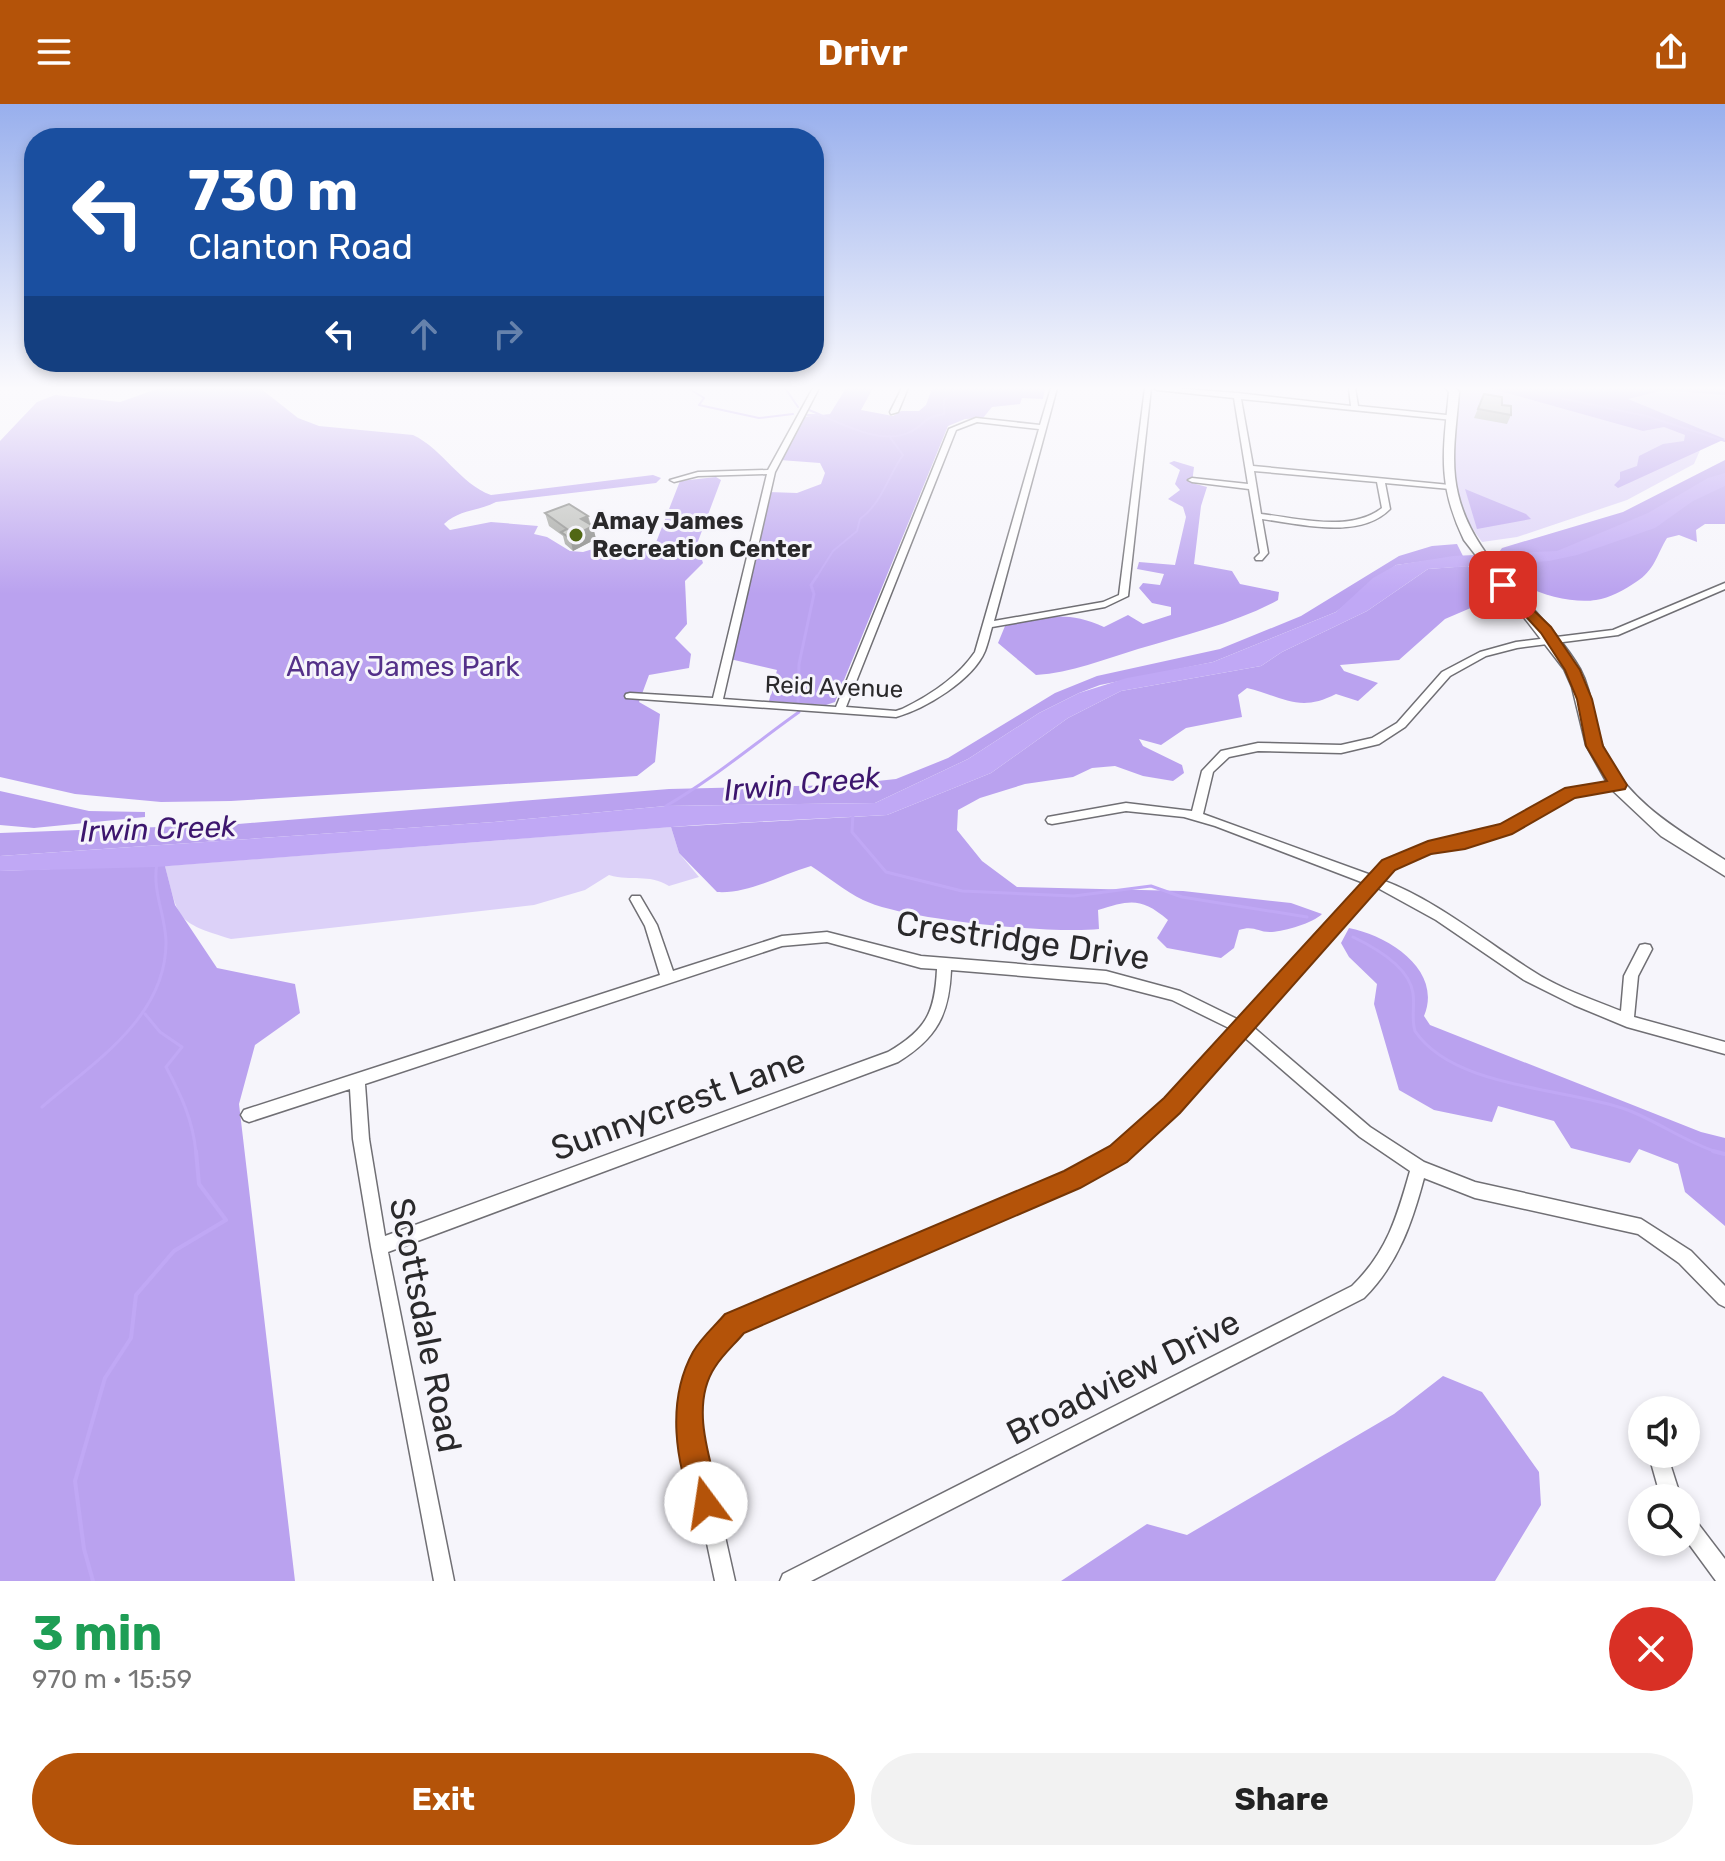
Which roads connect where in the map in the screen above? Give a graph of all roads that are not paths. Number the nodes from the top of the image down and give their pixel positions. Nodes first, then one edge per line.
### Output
1 (779, 457) edge
2 (942, 457) edge
3 (1035, 457) edge
4 (1140, 457) edge
5 (1247, 457) edge
6 (1447, 457) edge
7 (1249, 468) junction
8 (771, 472) junction
9 (674, 480) dead end
10 (1192, 480) dead end
11 (1380, 480) junction
12 (1446, 486) junction
13 (1251, 487) junction
14 (1258, 516) junction
15 (1259, 558) dead end
16 (1725, 586) edge
17 (990, 624) junction
18 (1551, 641) junction
19 (630, 696) dead end
20 (717, 702) junction
21 (840, 710) junction
22 (1619, 785) junction
23 (1197, 816) junction
24 (1052, 820) dead end
25 (1725, 869) edge
26 (1372, 880) junction
27 (636, 899) dead end
28 (1645, 949) dead end
29 (944, 965) junction
30 (668, 978) junction
31 (1627, 1021) junction
32 (1242, 1027) junction
33 (1725, 1048) edge
34 (357, 1079) junction
35 (249, 1115) dead end
36 (1419, 1168) junction
37 (379, 1247) junction
38 (1725, 1298) edge
39 (1700, 1543) edge
40 (1725, 1576) edge
41 (444, 1581) edge
42 (725, 1581) edge
43 (790, 1581) edge

1 - 8 street
2 - 21 street
3 - 17 street, Reid Avenue
4 - 17 street
5 - 7 street
6 - 12 main road
7 - 11 street
7 - 13 street
8 - 9 street
8 - 20 street
10 - 13 street
11 - 12 street
11 - 14 street
12 - 18 main road
13 - 14 street
14 - 15 street
16 - 18 street
17 - 21 street, Reid Avenue
18 - 22 main road
18 - 23 street
19 - 20 street, Reid Avenue
20 - 21 street, Reid Avenue
22 - 25 main road
22 - 26 street
23 - 24 street
23 - 26 street
26 - 31 street
26 - 32 street
27 - 30 street
28 - 31 street
29 - 30 street, Crestridge Drive
29 - 32 street, Crestridge Drive
29 - 37 street, Sunnycrest Lane
30 - 34 street, Crestridge Drive
31 - 33 street
32 - 36 street, Crestridge Drive
32 - 42 street
34 - 35 street, Crestridge Drive
34 - 37 street, Scottsdale Road
36 - 38 street, Crestridge Drive
36 - 43 street, Broadview Drive
37 - 41 street, Scottsdale Road
39 - 40 street

